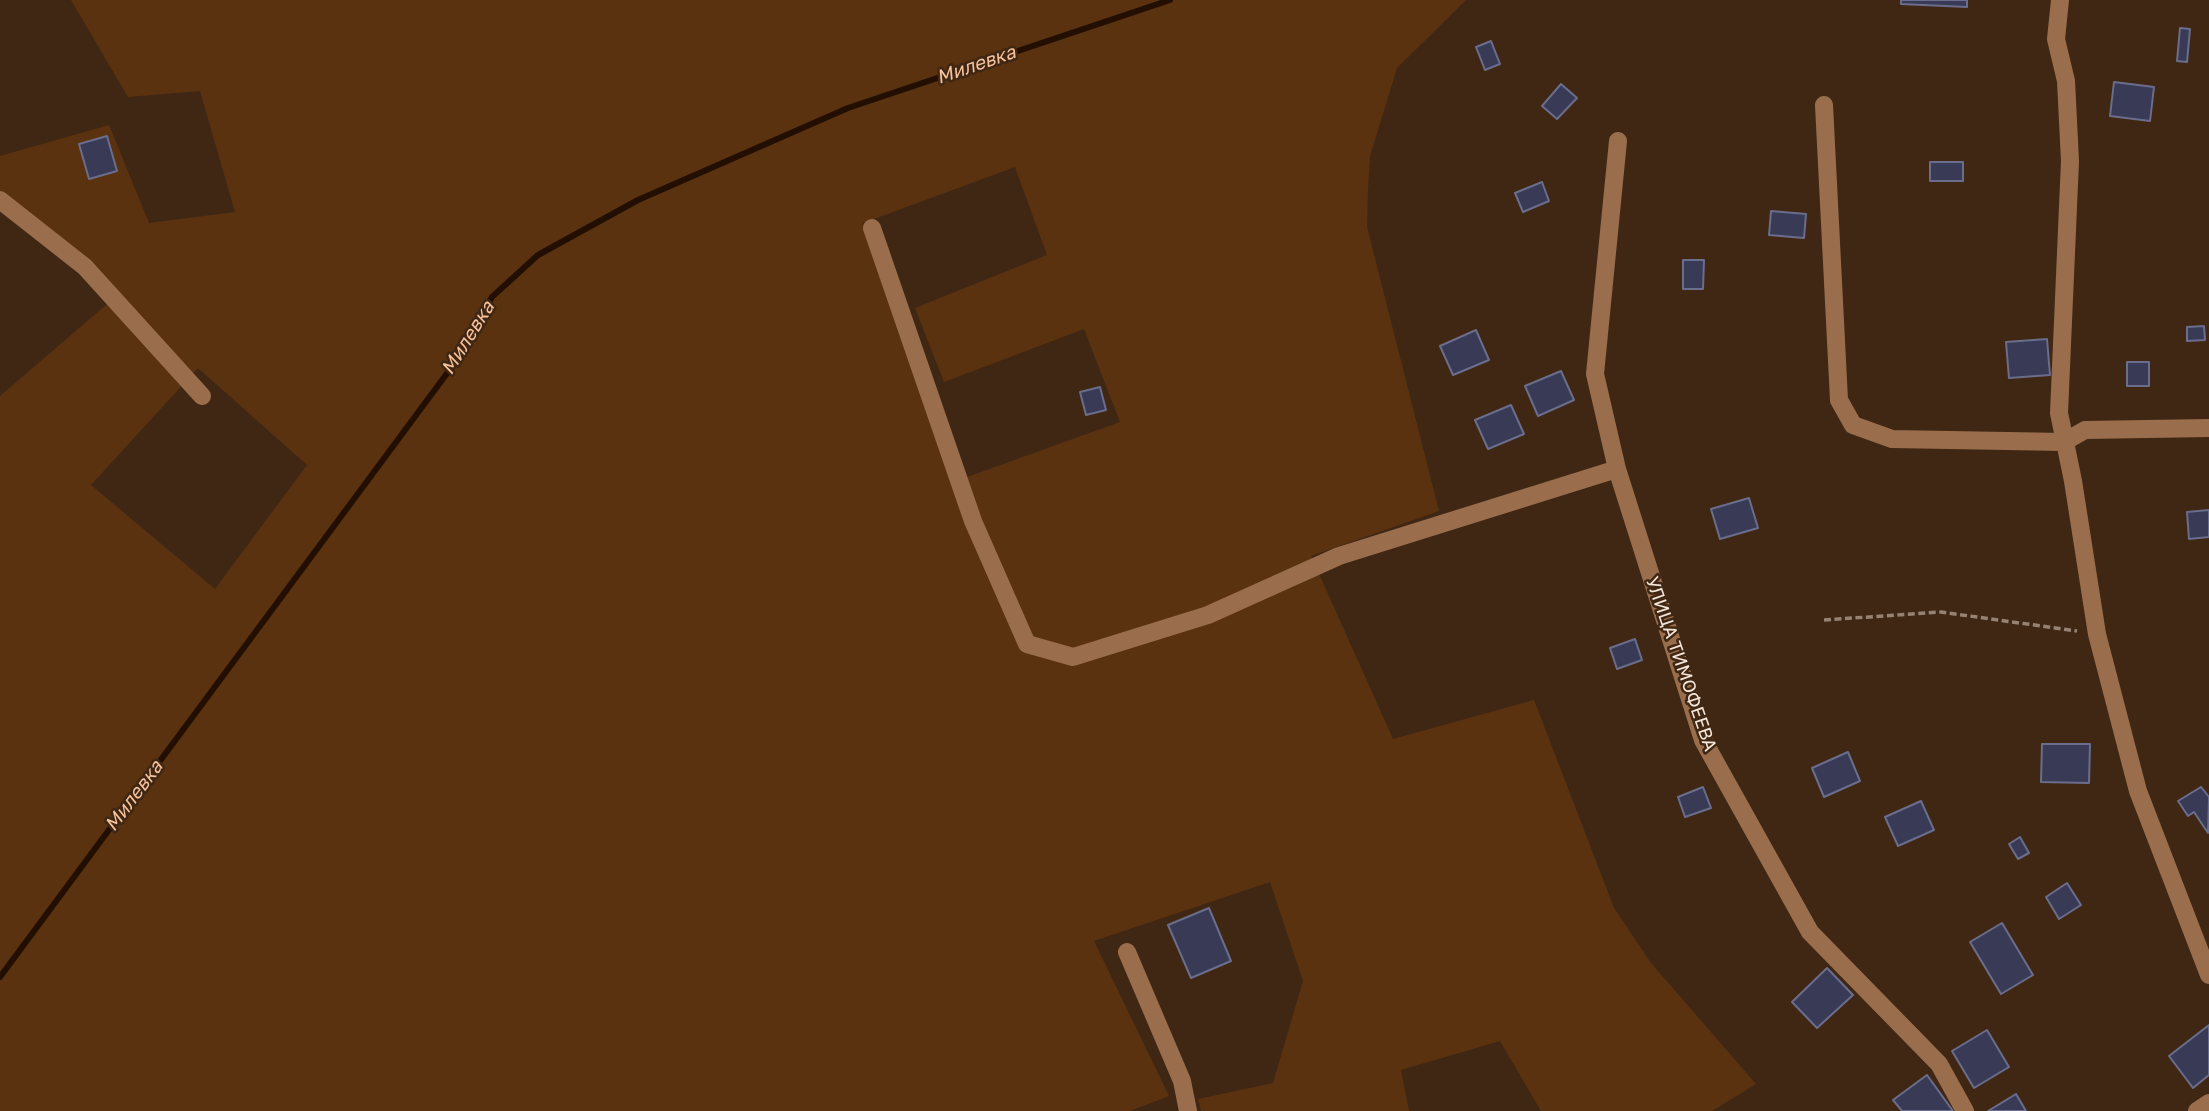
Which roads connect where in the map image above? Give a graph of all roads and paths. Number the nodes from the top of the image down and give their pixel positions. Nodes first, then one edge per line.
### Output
1 (2060, 0) edge
2 (1824, 105) dead end
3 (1618, 141) dead end
4 (0, 200) edge
5 (872, 228) dead end
6 (202, 396) dead end
7 (2209, 428) edge
8 (2064, 442) junction
9 (1618, 469) junction
10 (1824, 620) dead end
11 (2097, 634) junction
12 (1127, 952) dead end
13 (2209, 975) edge
14 (2209, 1103) edge
15 (1188, 1111) edge
16 (1965, 1111) edge
17 (2197, 1111) edge

1 - 8 street
2 - 8 street
3 - 9 street, УЛИЦА ТИМОФЕЕВА
4 - 6 street
5 - 9 street
7 - 8 street
8 - 11 street
9 - 16 street, УЛИЦА ТИМОФЕЕВА
10 - 11 path
11 - 13 street
12 - 15 street
14 - 17 street

